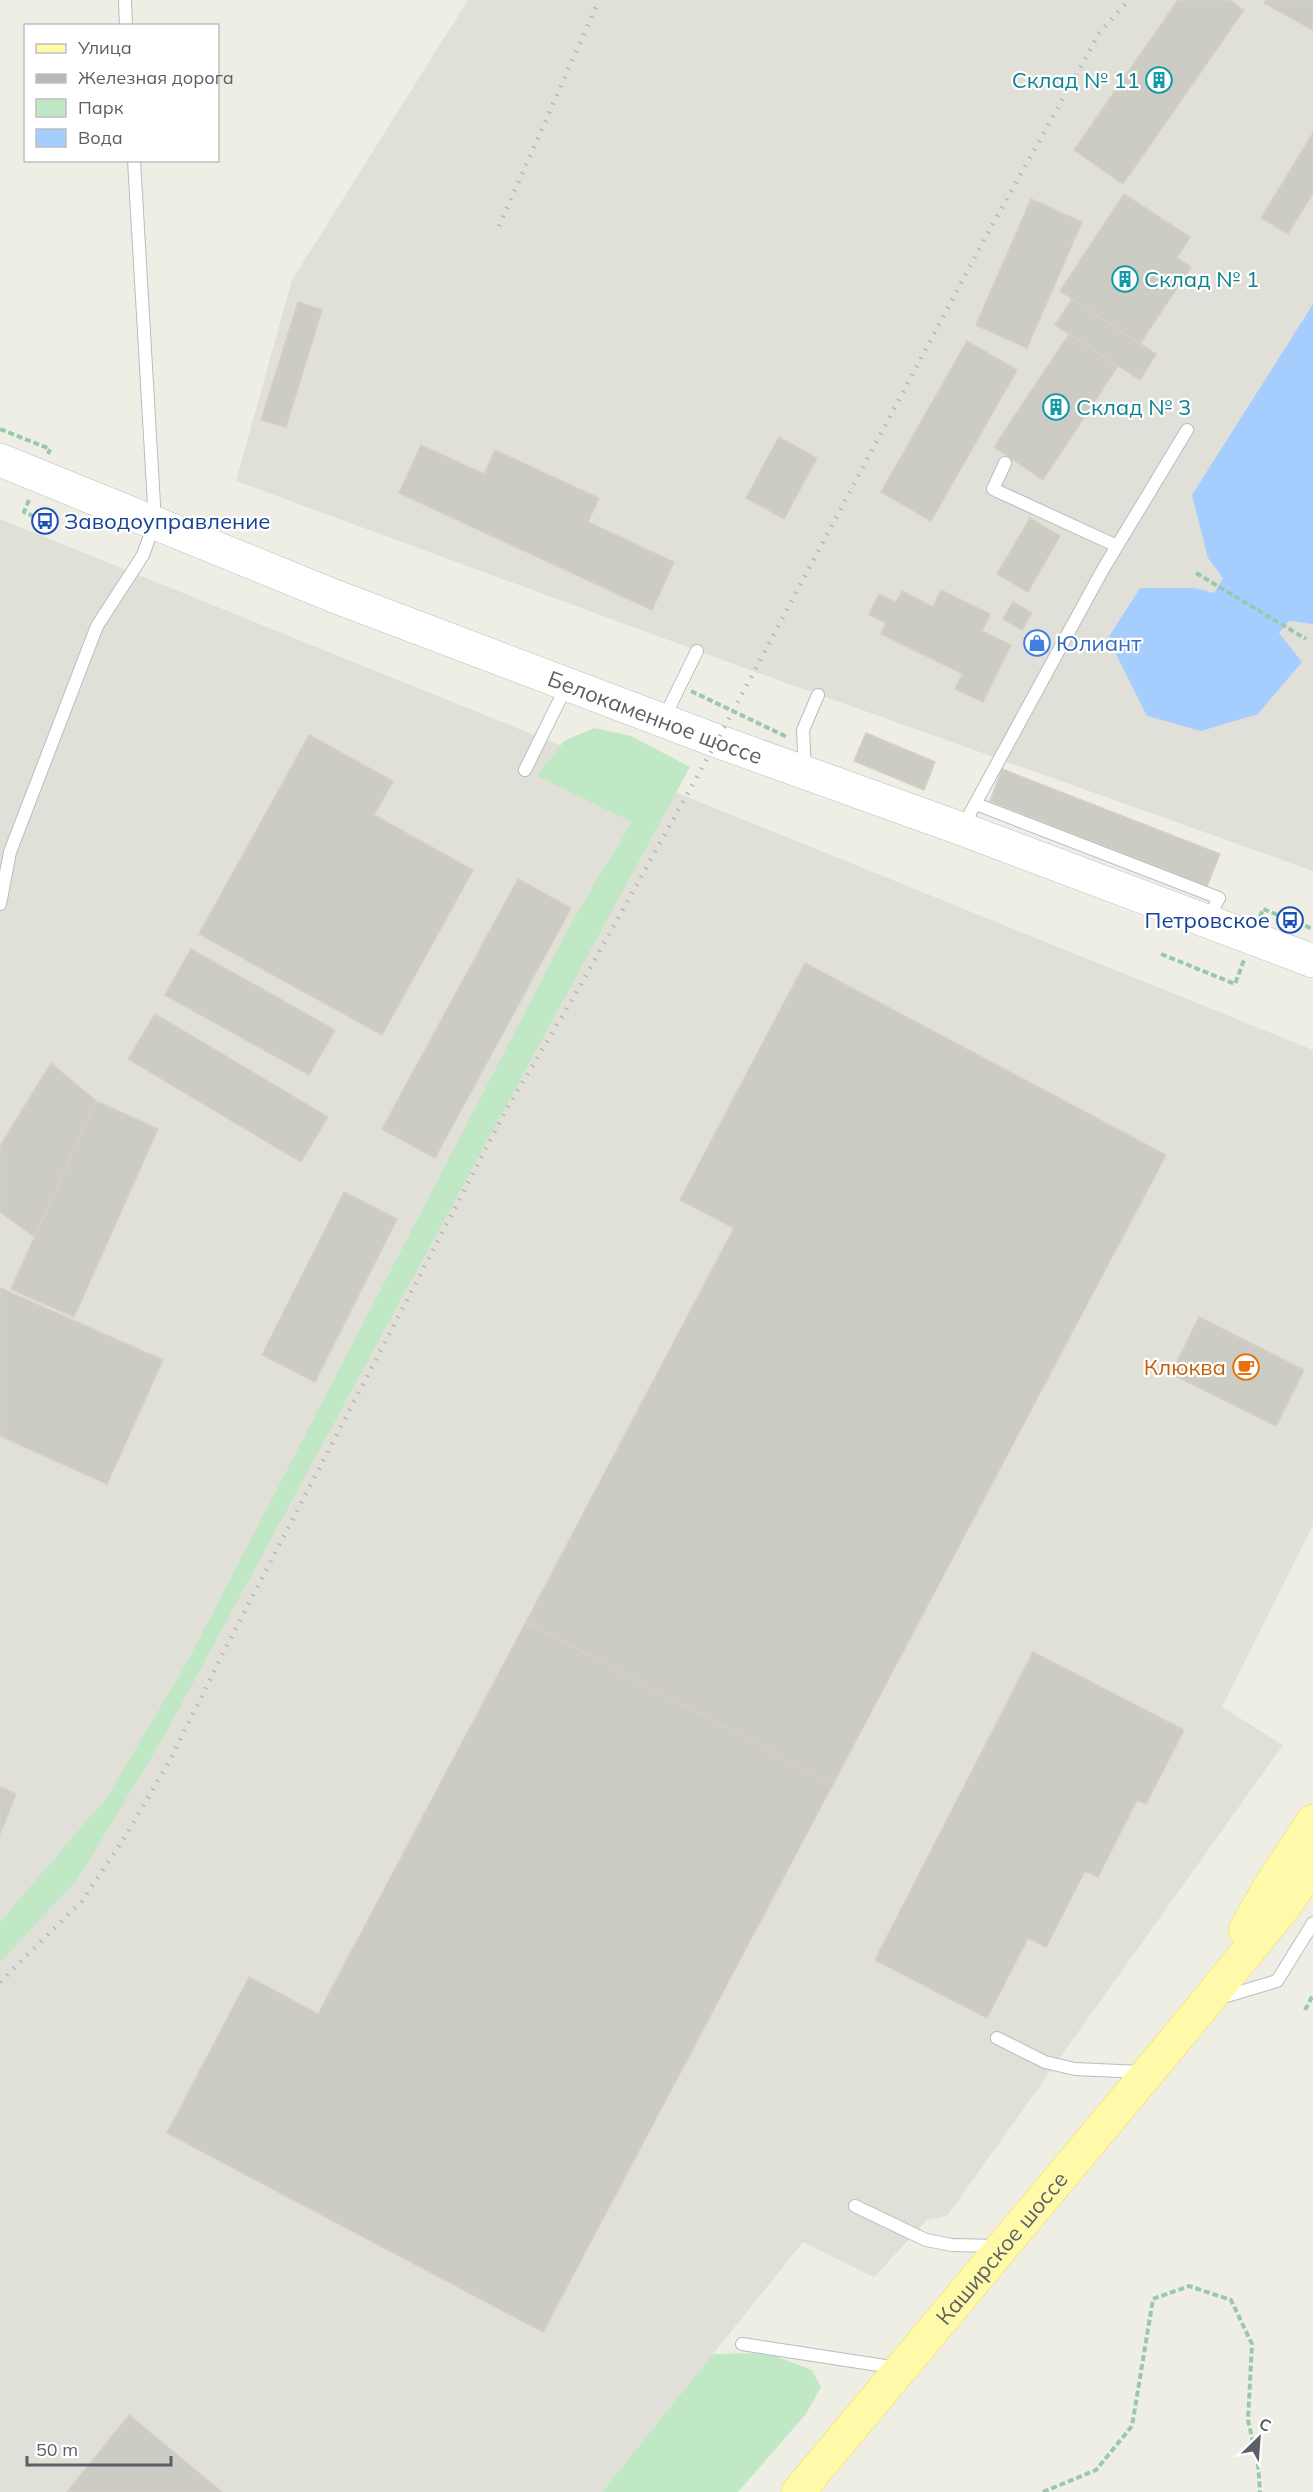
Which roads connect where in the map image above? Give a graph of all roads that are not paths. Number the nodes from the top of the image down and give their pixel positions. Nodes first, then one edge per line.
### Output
1 (125, 0) edge
2 (126, 24) edge
3 (134, 162) edge
4 (1187, 430) dead end
5 (0, 460) edge
6 (1005, 463) dead end
7 (155, 522) junction
8 (1117, 546) junction
9 (697, 651) dead end
10 (568, 684) junction
11 (818, 694) dead end
12 (663, 720) junction
13 (804, 759) junction
14 (525, 770) dead end
15 (969, 816) junction
16 (0, 904) edge
17 (1313, 961) edge
18 (1313, 1821) edge
19 (1313, 1864) edge
20 (1313, 1923) edge
21 (1204, 2002) junction
22 (997, 2038) dead end
23 (1148, 2073) junction
24 (855, 2206) dead end
25 (1004, 2246) junction
26 (742, 2344) dead end
27 (901, 2369) junction
28 (798, 2492) edge

1 - 2 lane
3 - 7 lane
4 - 8 lane
5 - 7 main road, Белокаменное шоссе
6 - 8 lane
7 - 10 main road, Белокаменное шоссе
7 - 16 lane
8 - 15 lane
9 - 12 lane
10 - 12 main road, Белокаменное шоссе
10 - 14 lane
11 - 13 lane
12 - 13 main road, Белокаменное шоссе
13 - 15 main road, Белокаменное шоссе
15 - 17 main road, Белокаменное шоссе
18 - 21 main road, Каширское шоссе
19 - 21 main road, Каширское шоссе
20 - 21 lane
21 - 23 main road, Каширское шоссе
22 - 23 lane
23 - 25 main road, Каширское шоссе
24 - 25 lane
25 - 27 main road, Каширское шоссе
26 - 27 lane
27 - 28 main road, Каширское шоссе

